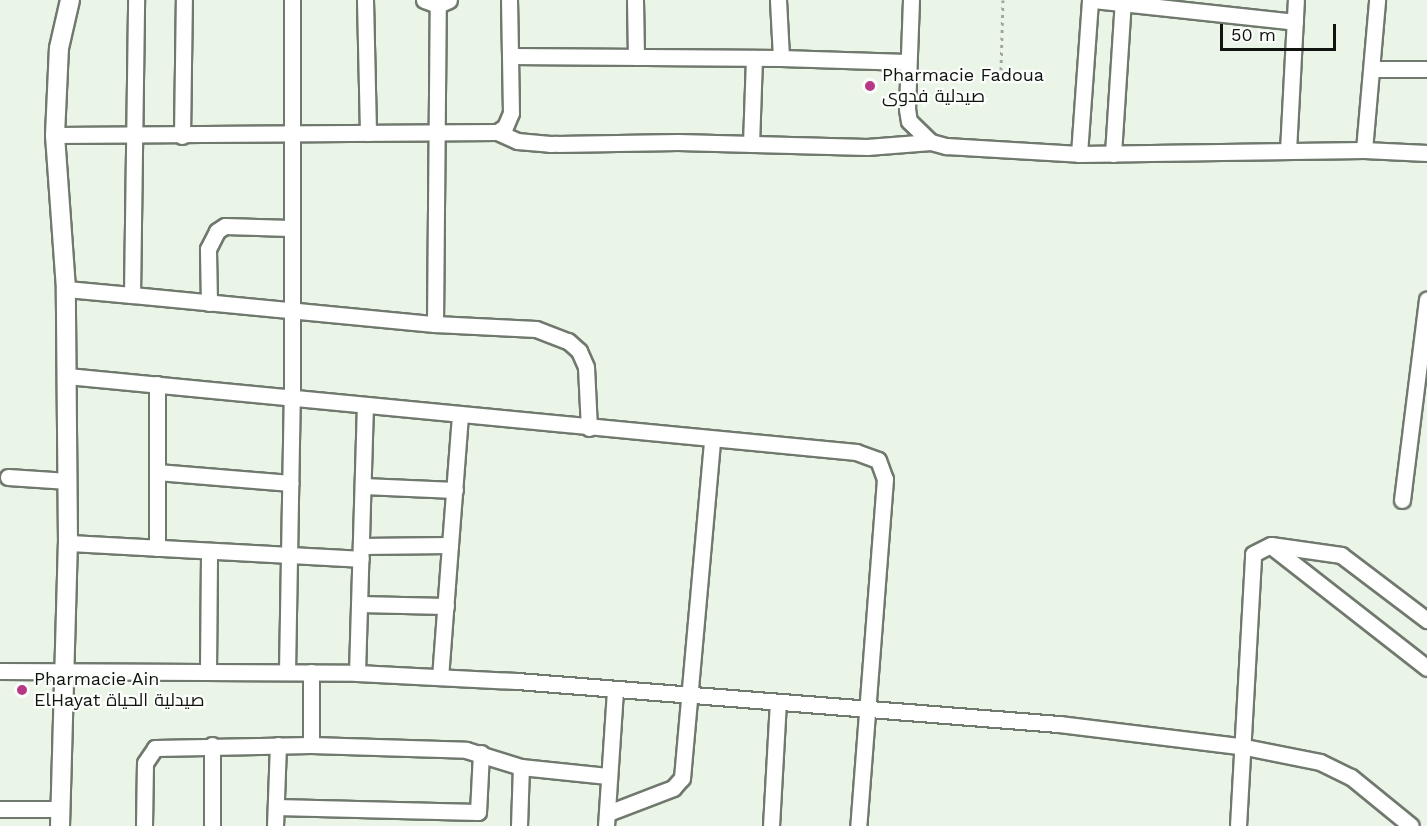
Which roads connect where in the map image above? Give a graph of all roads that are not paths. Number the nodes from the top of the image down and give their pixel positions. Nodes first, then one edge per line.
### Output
1 (70, 0) edge
2 (136, 0) edge
3 (184, 0) edge
4 (292, 0) edge
5 (365, 0) edge
6 (509, 0) edge
7 (636, 0) edge
8 (778, 0) edge
9 (911, 0) edge
10 (1092, 0) edge
11 (1296, 0) edge
12 (1377, 0) edge
13 (1123, 1) edge
14 (437, 2) edge
15 (1294, 22) junction
16 (510, 56) junction
17 (636, 57) junction
18 (754, 58) junction
19 (781, 58) junction
20 (907, 62) junction
21 (1372, 69) junction
22 (1427, 69) edge
23 (438, 132) junction
24 (497, 132) junction
25 (368, 133) junction
26 (289, 134) junction
27 (55, 135) junction
28 (182, 136) junction
29 (135, 137) junction
30 (931, 142) junction
31 (751, 144) junction
32 (1364, 150) junction
33 (1287, 151) junction
34 (1427, 153) edge
35 (1079, 154) junction
36 (1113, 154) junction
37 (290, 228) junction
38 (66, 289) junction
39 (132, 295) junction
40 (1427, 300) edge
41 (209, 303) junction
42 (291, 312) junction
43 (435, 324) junction
44 (67, 376) junction
45 (157, 384) junction
46 (292, 396) junction
47 (365, 405) junction
48 (460, 415) junction
49 (589, 428) junction
50 (712, 441) junction
51 (157, 472) junction
52 (8, 477) dead end
53 (68, 481) junction
54 (291, 483) junction
55 (363, 486) junction
56 (454, 490) junction
57 (1402, 500) dead end
58 (68, 543) junction
59 (450, 545) junction
60 (1271, 545) junction
61 (157, 548) junction
62 (209, 551) junction
63 (361, 552) junction
64 (289, 557) junction
65 (359, 604) junction
66 (446, 606) junction
67 (1427, 620) edge
68 (1427, 668) edge
69 (0, 671) edge
70 (64, 671) junction
71 (208, 671) junction
72 (287, 672) junction
73 (311, 672) junction
74 (357, 673) junction
75 (440, 677) junction
76 (615, 689) junction
77 (691, 697) junction
78 (778, 702) junction
79 (867, 709) junction
80 (212, 745) junction
81 (278, 745) junction
82 (311, 745) junction
83 (1245, 747) junction
84 (481, 753) junction
85 (521, 767) junction
86 (608, 776) junction
87 (276, 807) junction
88 (0, 809) edge
89 (478, 812) junction
90 (60, 818) edge
91 (607, 819) edge
92 (144, 826) edge
93 (212, 826) edge
94 (276, 826) edge
95 (468, 826) edge
96 (519, 826) edge
97 (771, 826) edge
98 (858, 826) edge
99 (1238, 826) edge
100 (1411, 826) edge

1 - 27 street
2 - 29 street
3 - 28 street
4 - 26 street
5 - 25 street
6 - 16 street
7 - 17 street
8 - 19 street
9 - 20 street
10 - 13 street
10 - 35 street
11 - 15 street
12 - 21 street
13 - 15 street
13 - 36 street
14 - 23 street
15 - 33 street
16 - 17 street
16 - 24 street
17 - 18 street
18 - 19 street
18 - 31 street
19 - 20 street
20 - 30 street
21 - 22 street
21 - 32 street
23 - 24 street
23 - 25 street
23 - 43 street
24 - 31 street
25 - 26 street
26 - 28 street
26 - 37 street
27 - 29 street
27 - 38 street
28 - 29 street
29 - 39 street
30 - 31 street
30 - 35 street
32 - 33 street
32 - 34 street
33 - 36 street
35 - 36 street
37 - 41 street
37 - 42 street
38 - 39 street
38 - 44 street
39 - 41 street
40 - 57 street
41 - 42 street
42 - 43 street
42 - 46 street
43 - 49 street
44 - 45 street
44 - 53 street
45 - 46 street
45 - 51 street
46 - 47 street
46 - 54 street
47 - 48 street
47 - 55 street
48 - 49 street
48 - 56 street
49 - 50 street
50 - 77 street
50 - 79 street
51 - 54 street
51 - 61 street
52 - 53 street
53 - 58 street
54 - 64 street
55 - 56 street
55 - 63 street
56 - 59 street
58 - 61 street
58 - 70 street
59 - 63 street
59 - 66 street
60 - 67 street
60 - 68 street
60 - 83 street
61 - 62 street
62 - 64 street
62 - 71 street
63 - 64 street
63 - 65 street
64 - 72 street
65 - 66 street
65 - 74 street
66 - 75 street
69 - 70 street
70 - 71 street
70 - 90 street
71 - 72 street
72 - 73 street
73 - 74 street
73 - 82 street
74 - 75 street
75 - 76 street
76 - 77 street
76 - 86 street
77 - 78 street
77 - 91 street
78 - 79 street
78 - 97 street
79 - 83 street
79 - 98 street
80 - 81 street
80 - 92 street
80 - 93 street
81 - 82 street
81 - 87 street
82 - 84 street
83 - 99 street
83 - 100 street
84 - 85 street
84 - 89 street
85 - 86 street
85 - 96 street
86 - 91 street
87 - 89 street
87 - 94 street
88 - 90 street
89 - 95 street

